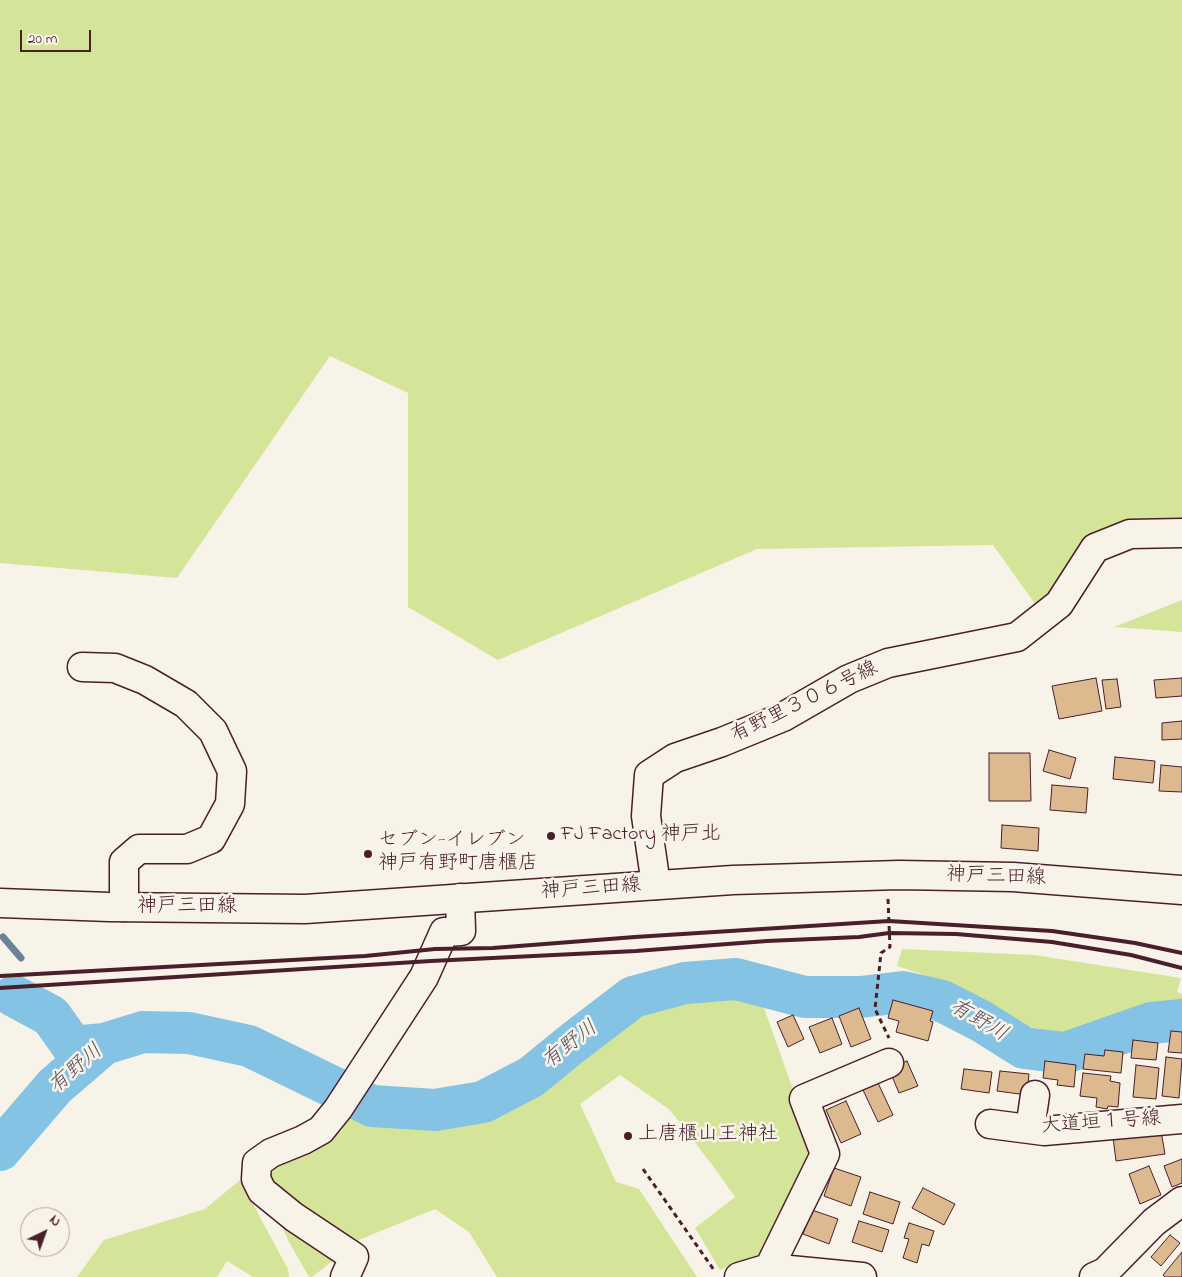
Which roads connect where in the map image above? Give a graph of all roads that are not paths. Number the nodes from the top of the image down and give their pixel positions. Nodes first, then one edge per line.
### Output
1 (1182, 533) edge
2 (82, 667) dead end
3 (656, 885) junction
4 (1182, 890) edge
5 (460, 898) junction
6 (0, 903) edge
7 (124, 907) junction
8 (889, 1063) road end
9 (1035, 1095) dead end
10 (1182, 1118) edge
11 (990, 1124) dead end
12 (1030, 1129) junction
13 (1182, 1201) edge
14 (769, 1268) junction
15 (345, 1277) edge
16 (738, 1277) edge
17 (862, 1277) edge
18 (1094, 1277) edge

1 - 3 street, 有野里３０６号線
2 - 7 street
3 - 4 street, 神戸三田線
3 - 5 street, 神戸三田線
5 - 7 street, 神戸三田線
5 - 15 street
6 - 7 street, 神戸三田線
8 - 14 street
9 - 12 street
10 - 12 street, 大道垣１号線
11 - 12 street, 大道垣１号線
13 - 18 street
14 - 16 street
14 - 17 street

